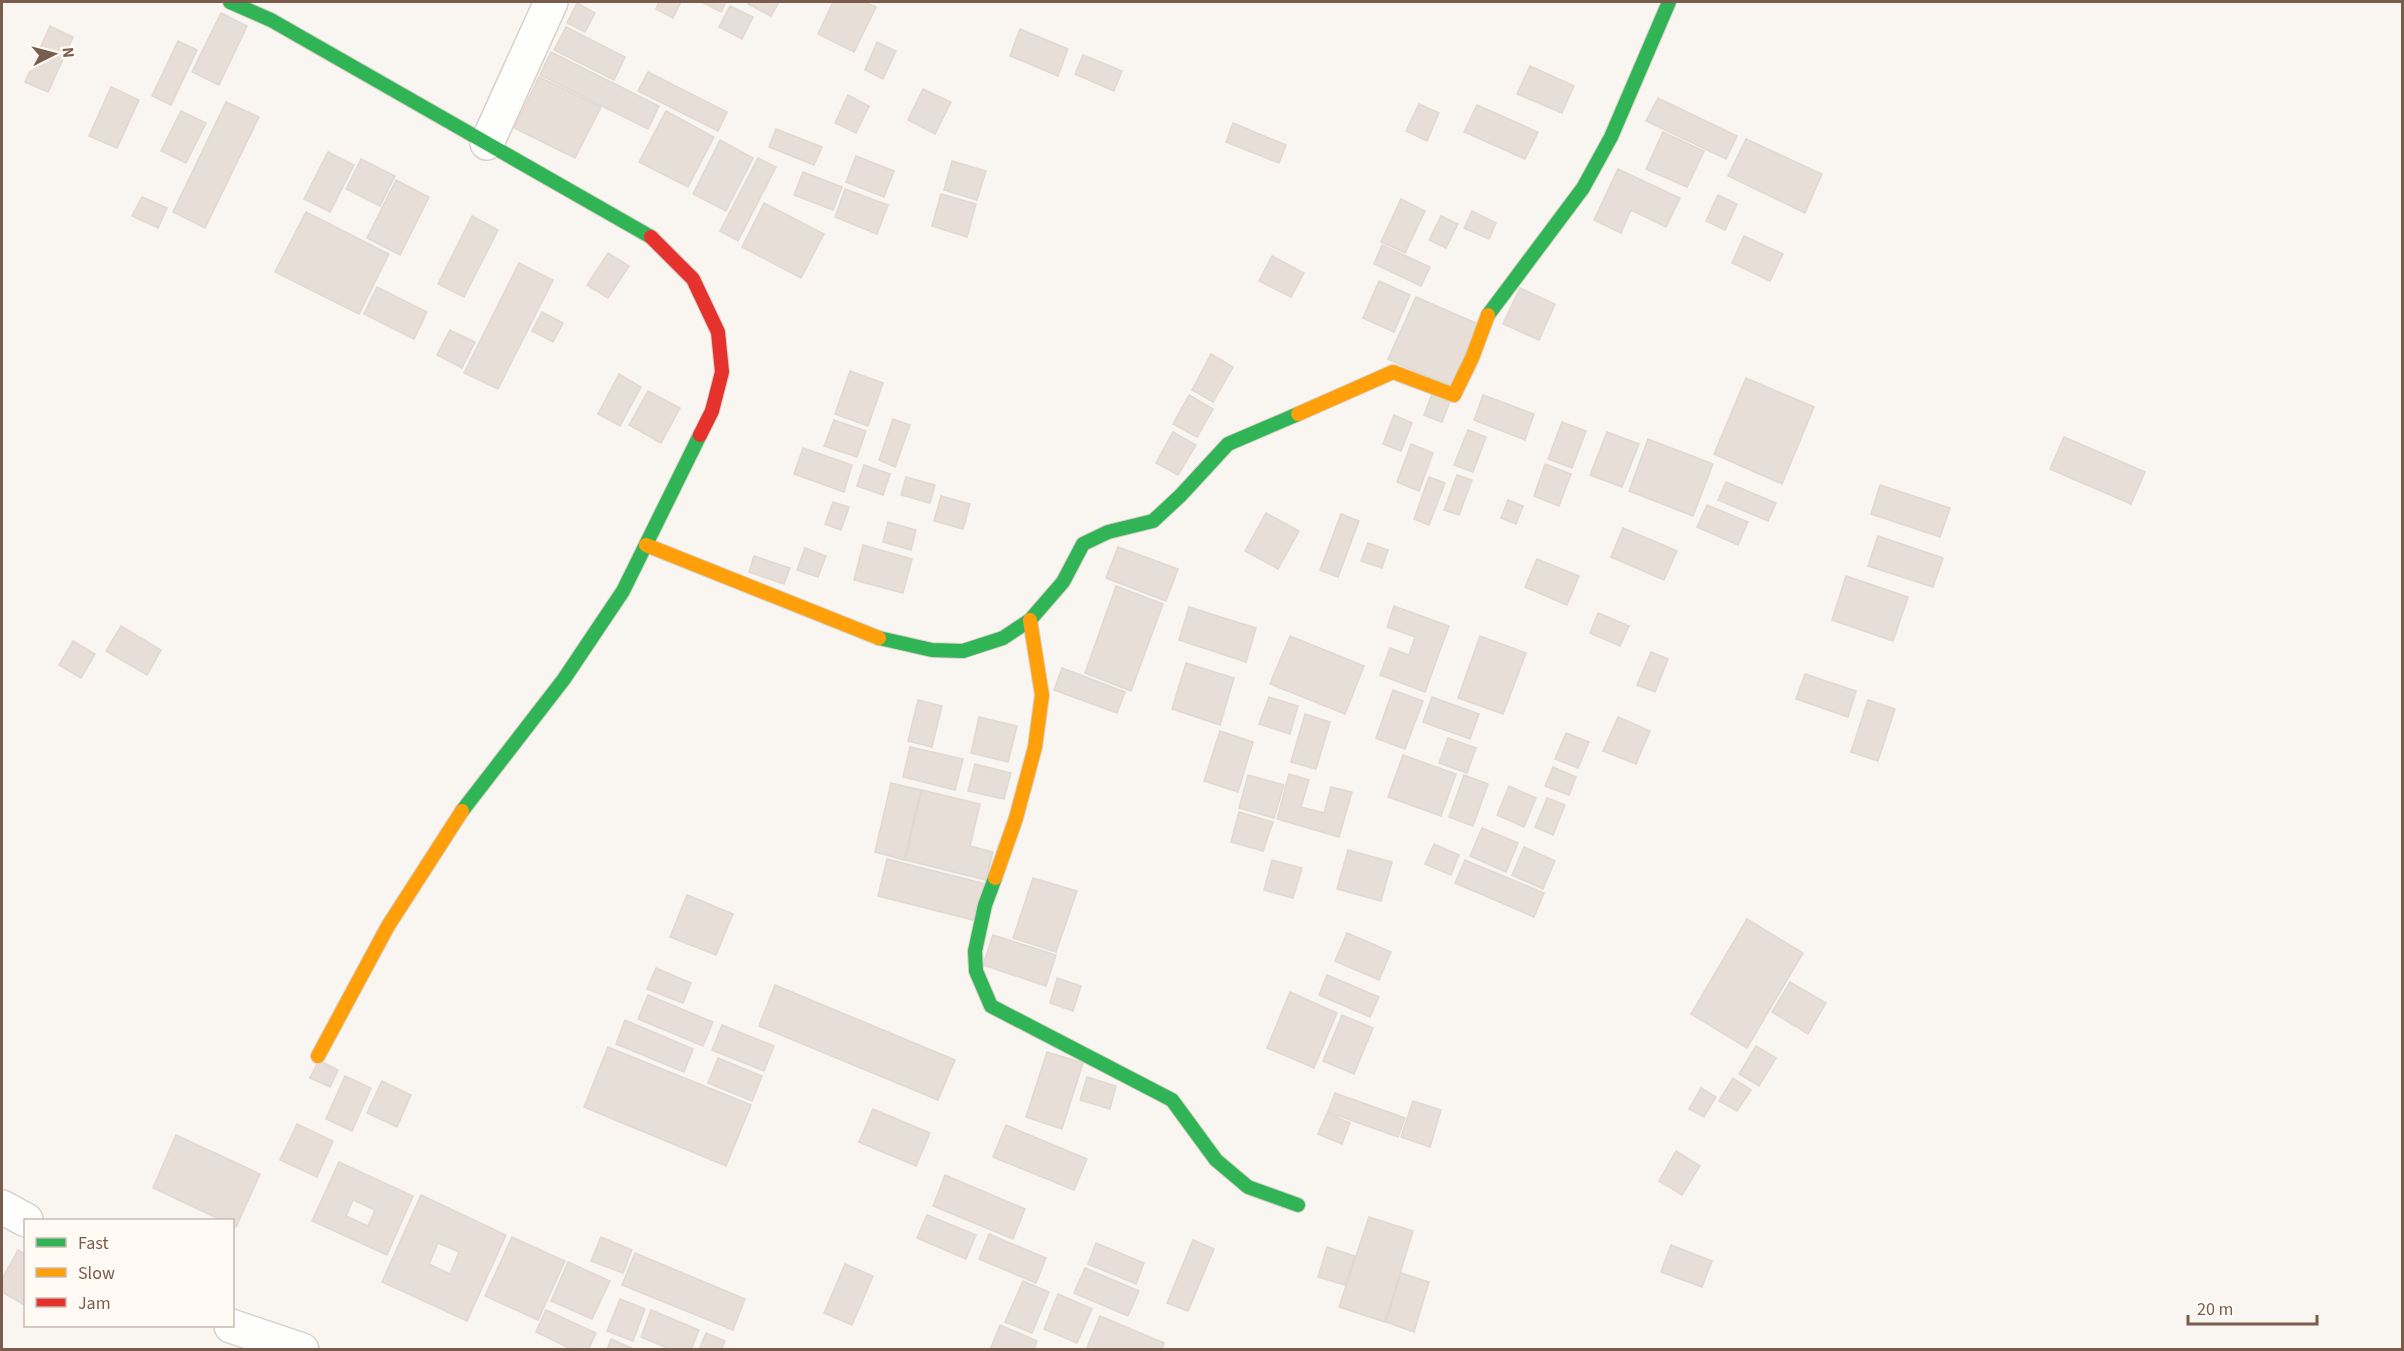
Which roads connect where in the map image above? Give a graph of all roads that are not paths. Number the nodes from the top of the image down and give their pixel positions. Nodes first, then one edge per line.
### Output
1 (230, 2) edge
2 (551, 2) edge
3 (1669, 2) edge
4 (486, 143) junction
5 (646, 545) junction
6 (1030, 620) junction
7 (318, 1056) dead end
8 (1298, 1204) dead end
9 (2, 1207) edge
10 (24, 1220) edge
11 (234, 1327) edge
12 (302, 1350) edge

1 - 4 street
2 - 4 street
3 - 6 street
4 - 5 street
5 - 6 street
5 - 7 street
6 - 8 street
9 - 10 street
11 - 12 street

